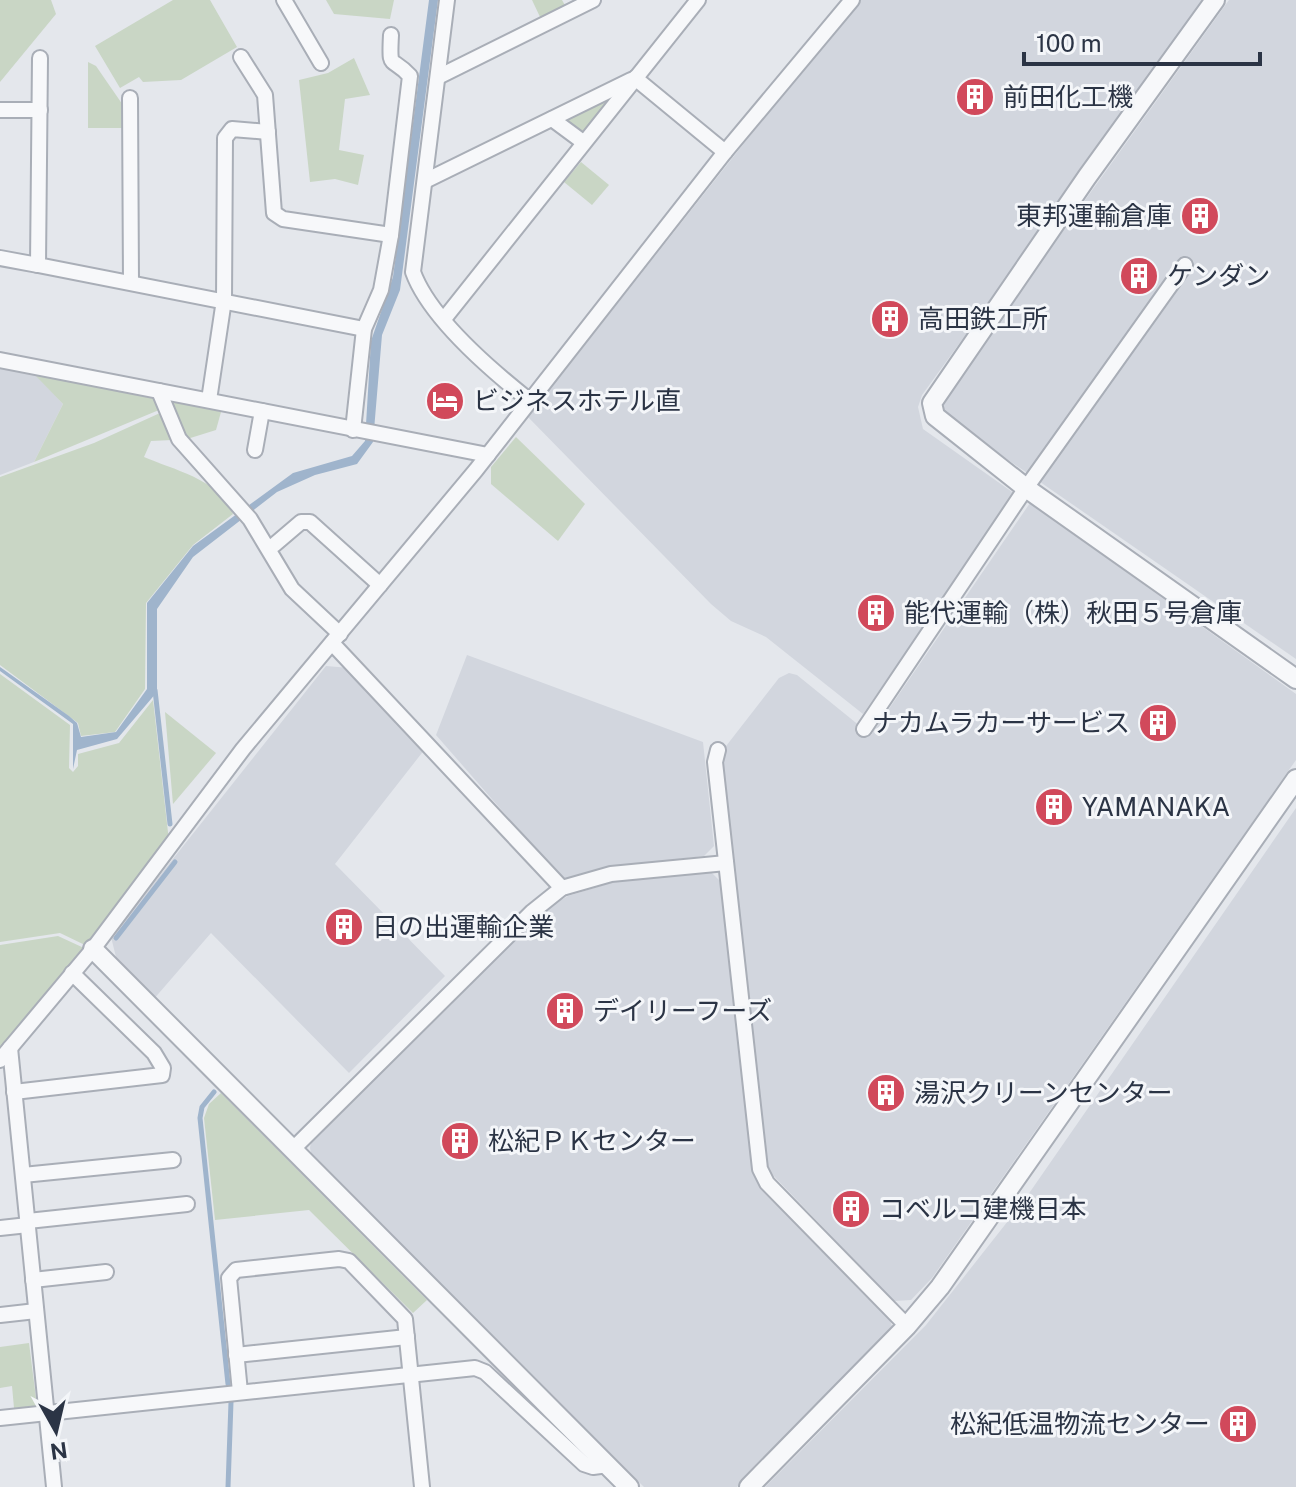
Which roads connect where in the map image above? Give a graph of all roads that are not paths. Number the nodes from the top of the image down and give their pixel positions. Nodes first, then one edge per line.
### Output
1 (284, 0) edge
2 (447, 0) edge
3 (593, 0) edge
4 (698, 0) edge
5 (852, 0) edge
6 (1215, 0) edge
7 (391, 35) dead end
8 (241, 57) dead end
9 (40, 58) dead end
10 (321, 63) dead end
11 (438, 77) junction
12 (635, 78) junction
13 (130, 98) dead end
14 (0, 110) edge
15 (40, 110) junction
16 (552, 119) junction
17 (268, 132) junction
18 (583, 142) junction
19 (725, 152) junction
20 (427, 180) junction
21 (391, 235) junction
22 (0, 258) edge
23 (38, 265) junction
24 (1185, 265) dead end
25 (131, 282) junction
26 (224, 300) junction
27 (444, 319) junction
28 (364, 329) junction
29 (0, 360) edge
30 (159, 391) junction
31 (209, 400) junction
32 (530, 401) junction
33 (262, 411) junction
34 (362, 432) junction
35 (255, 450) dead end
36 (488, 455) junction
37 (1026, 488) junction
38 (274, 545) dead end
39 (380, 585) junction
40 (336, 639) junction
41 (1296, 679) edge
42 (864, 729) dead end
43 (718, 750) dead end
44 (1296, 779) edge
45 (726, 863) junction
46 (562, 888) junction
47 (93, 949) junction
48 (72, 973) junction
49 (10, 1048) junction
50 (0, 1060) edge
51 (14, 1092) junction
52 (293, 1149) junction
53 (173, 1160) dead end
54 (23, 1175) junction
55 (187, 1204) dead end
56 (28, 1223) junction
57 (0, 1228) edge
58 (106, 1272) dead end
59 (33, 1280) junction
60 (36, 1311) junction
61 (0, 1315) edge
62 (907, 1326) junction
63 (407, 1337) junction
64 (236, 1355) junction
65 (411, 1374) junction
66 (240, 1392) junction
67 (47, 1413) junction
68 (0, 1418) edge
69 (608, 1465) junction
70 (54, 1487) edge
71 (422, 1487) edge
72 (629, 1487) edge
73 (749, 1487) edge

1 - 10 street
2 - 11 street
3 - 11 street
4 - 12 street
5 - 19 street
6 - 37 street
7 - 21 street
8 - 17 street
9 - 15 street
11 - 20 street
12 - 16 street
12 - 18 street
12 - 19 street
13 - 25 street
14 - 15 street
15 - 23 street
16 - 18 street
16 - 20 street
17 - 21 street
17 - 26 street
18 - 27 street
19 - 32 street
20 - 27 street
21 - 28 street
22 - 23 street
23 - 25 street
24 - 37 street
25 - 26 street
26 - 28 street
26 - 31 street
27 - 32 street
28 - 34 street
29 - 30 street
30 - 31 street
30 - 40 street
31 - 33 street
32 - 36 street
33 - 34 street
33 - 35 street
34 - 36 street
36 - 39 street
37 - 41 street
37 - 42 street
38 - 39 street
39 - 40 street
40 - 46 street
40 - 47 street
43 - 45 street
44 - 62 street
45 - 46 street
45 - 62 street
46 - 52 street
47 - 48 street
47 - 52 street
48 - 49 street
48 - 51 street
49 - 50 street
49 - 51 street
51 - 54 street
52 - 69 street
53 - 54 street
54 - 56 street
55 - 56 street
56 - 57 street
56 - 59 street
58 - 59 street
59 - 60 street
60 - 61 street
60 - 67 street
62 - 73 street
63 - 64 street
63 - 64 street
63 - 65 street
64 - 66 street
65 - 66 street
65 - 69 street
65 - 71 street
66 - 67 street
67 - 68 street
67 - 70 street
69 - 72 street

